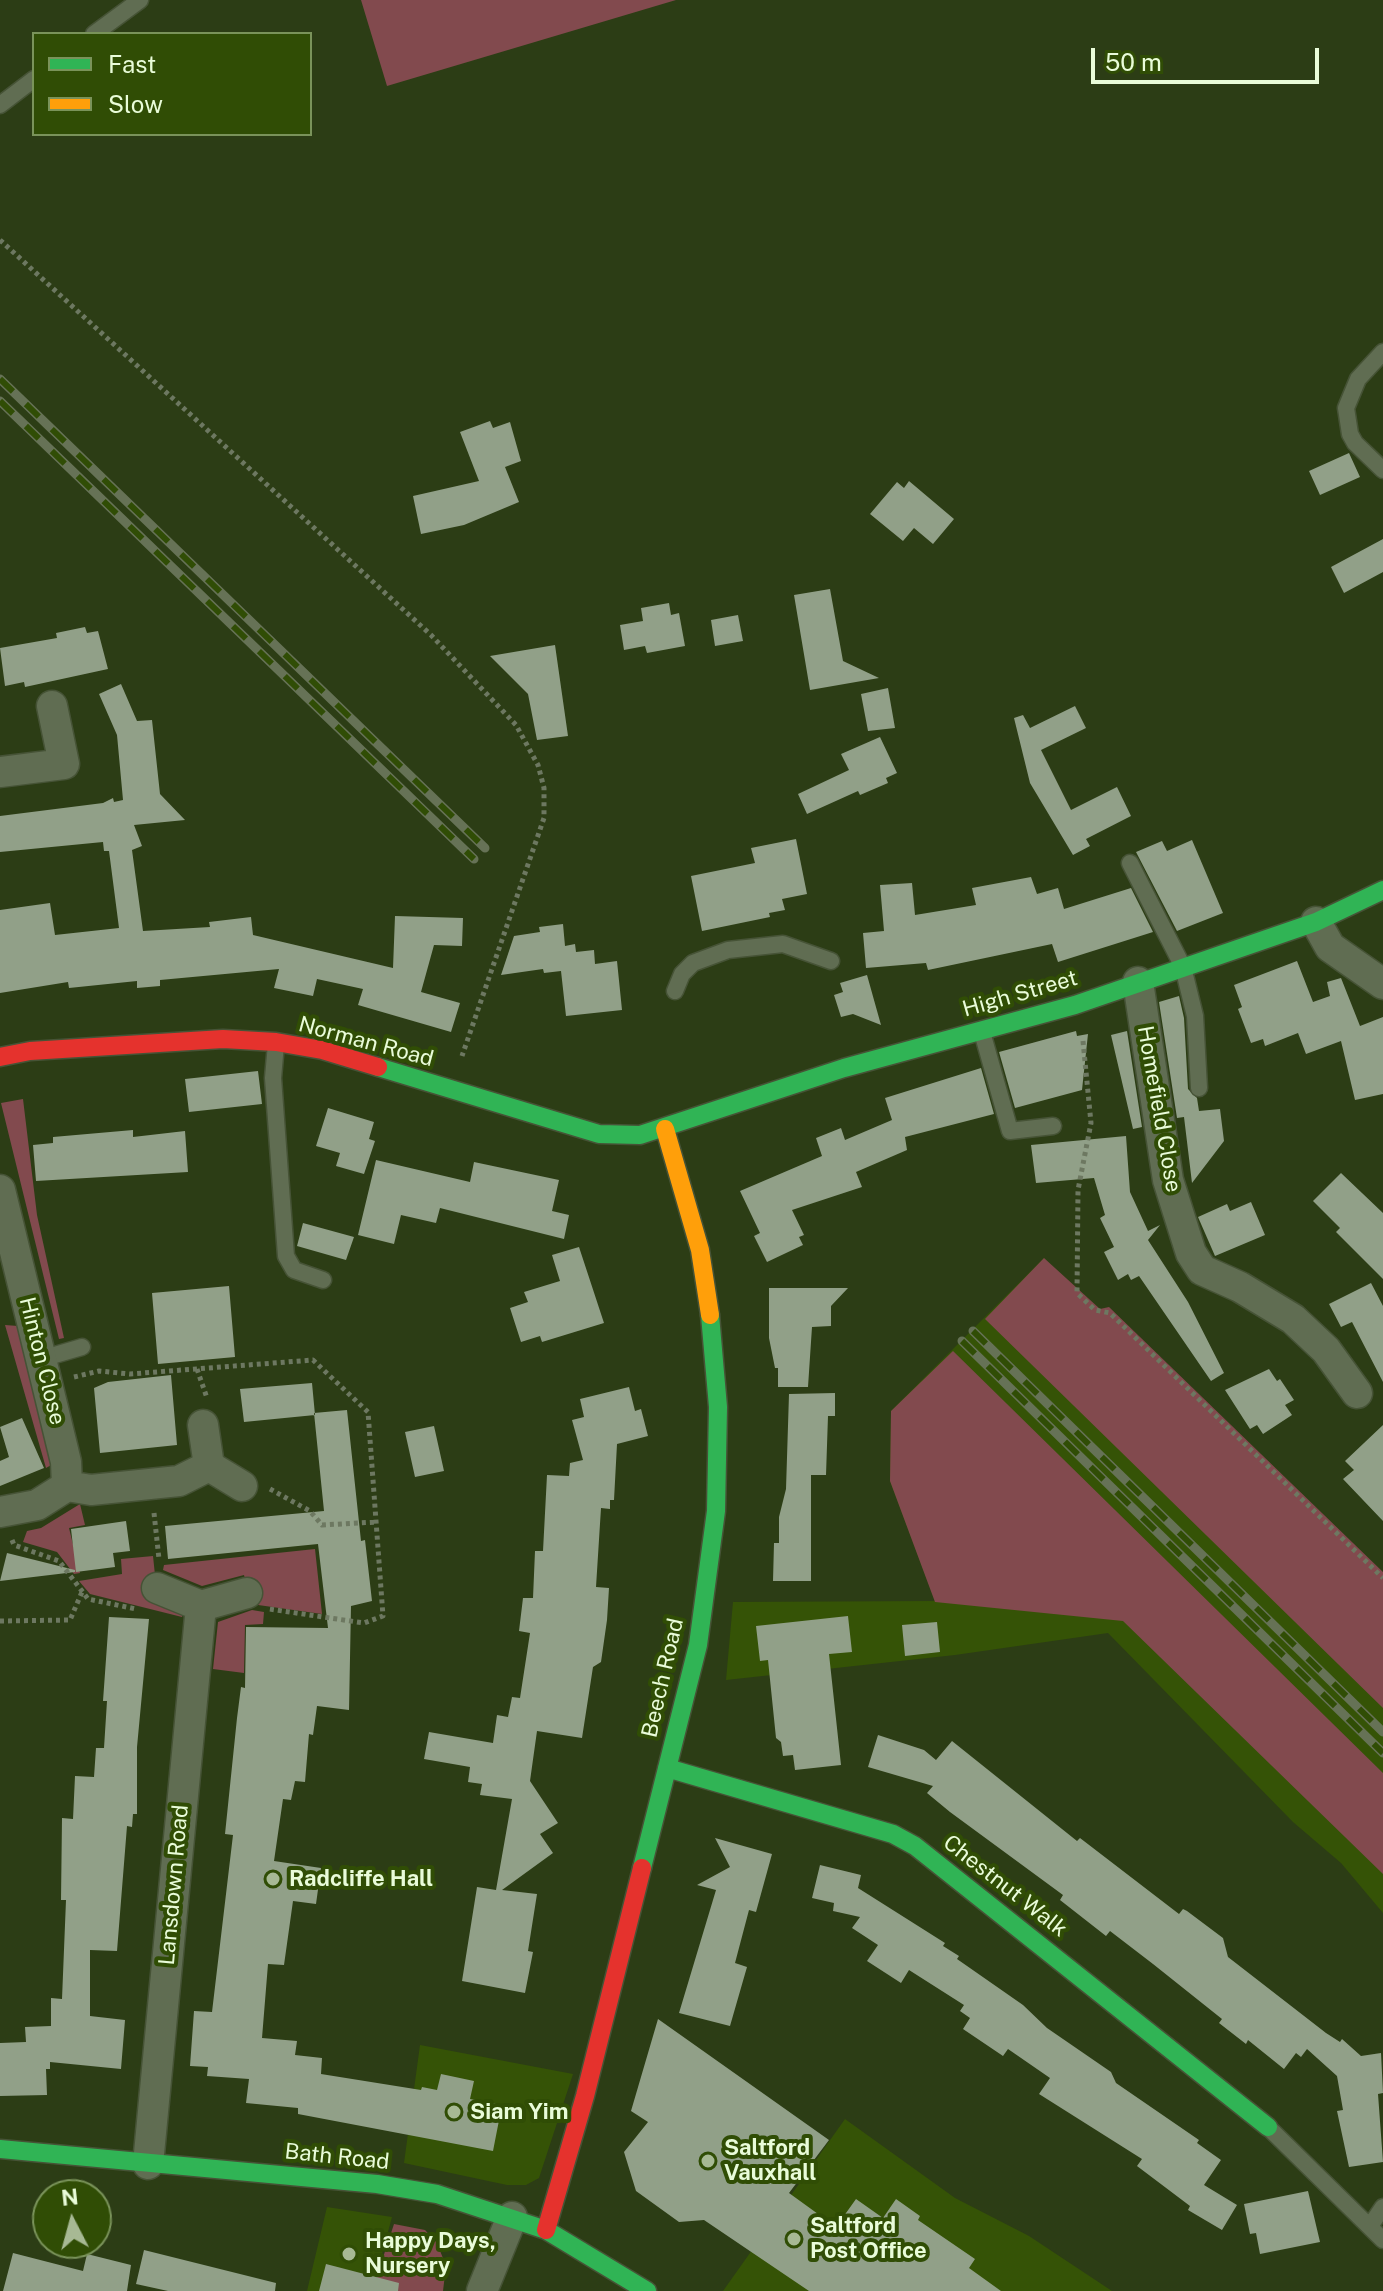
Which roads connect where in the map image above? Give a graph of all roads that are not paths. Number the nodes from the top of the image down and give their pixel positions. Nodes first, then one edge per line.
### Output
1 (140, 0) edge
2 (97, 32) edge
3 (32, 81) edge
4 (0, 105) edge
5 (1383, 352) edge
6 (1383, 470) edge
7 (52, 706) dead end
8 (0, 772) edge
9 (1130, 863) dead end
10 (1383, 890) edge
11 (1316, 922) junction
12 (831, 961) dead end
13 (1183, 967) junction
14 (1138, 982) junction
15 (1383, 984) edge
16 (675, 991) dead end
17 (981, 1031) junction
18 (276, 1042) junction
19 (0, 1057) edge
20 (1199, 1088) dead end
21 (1053, 1126) dead end
22 (665, 1129) junction
23 (0, 1190) edge
24 (323, 1280) dead end
25 (82, 1347) dead end
26 (41, 1359) junction
27 (1357, 1393) dead end
28 (203, 1425) dead end
29 (209, 1466) junction
30 (67, 1486) junction
31 (242, 1486) dead end
32 (2, 1512) edge
33 (247, 1593) dead end
34 (150, 1600) road end
35 (201, 1606) junction
36 (667, 1768) junction
37 (1268, 2127) joint
38 (0, 2149) edge
39 (148, 2164) junction
40 (1383, 2207) edge
41 (512, 2217) junction
42 (1370, 2226) junction
43 (546, 2230) junction
44 (1383, 2240) edge
45 (482, 2291) edge
46 (647, 2291) edge

1 - 2 lane
3 - 4 lane
5 - 6 lane
7 - 8 street
9 - 13 lane
10 - 11 main road, High Street
11 - 13 main road, High Street
11 - 15 street
12 - 16 lane
13 - 14 main road, High Street
13 - 20 lane
14 - 17 main road, High Street
14 - 27 street, Homefield Close
17 - 21 lane
17 - 22 main road, High Street
18 - 19 main road, Norman Road
18 - 22 main road, Norman Road
18 - 24 lane
22 - 36 main road, Beech Road
23 - 26 street, Hinton Close
25 - 26 lane
26 - 30 street, Hinton Close
28 - 29 street
29 - 30 street
29 - 31 street
30 - 32 street
33 - 35 street
34 - 35 street
35 - 39 street, Lansdown Road
36 - 37 main road, Chestnut Walk
36 - 43 main road, Beech Road
37 - 42 lane
38 - 39 main road, Bath Road
39 - 41 main road, Bath Road
40 - 42 lane
41 - 43 main road, Bath Road
41 - 45 street
42 - 44 lane
43 - 46 main road, Bath Road

